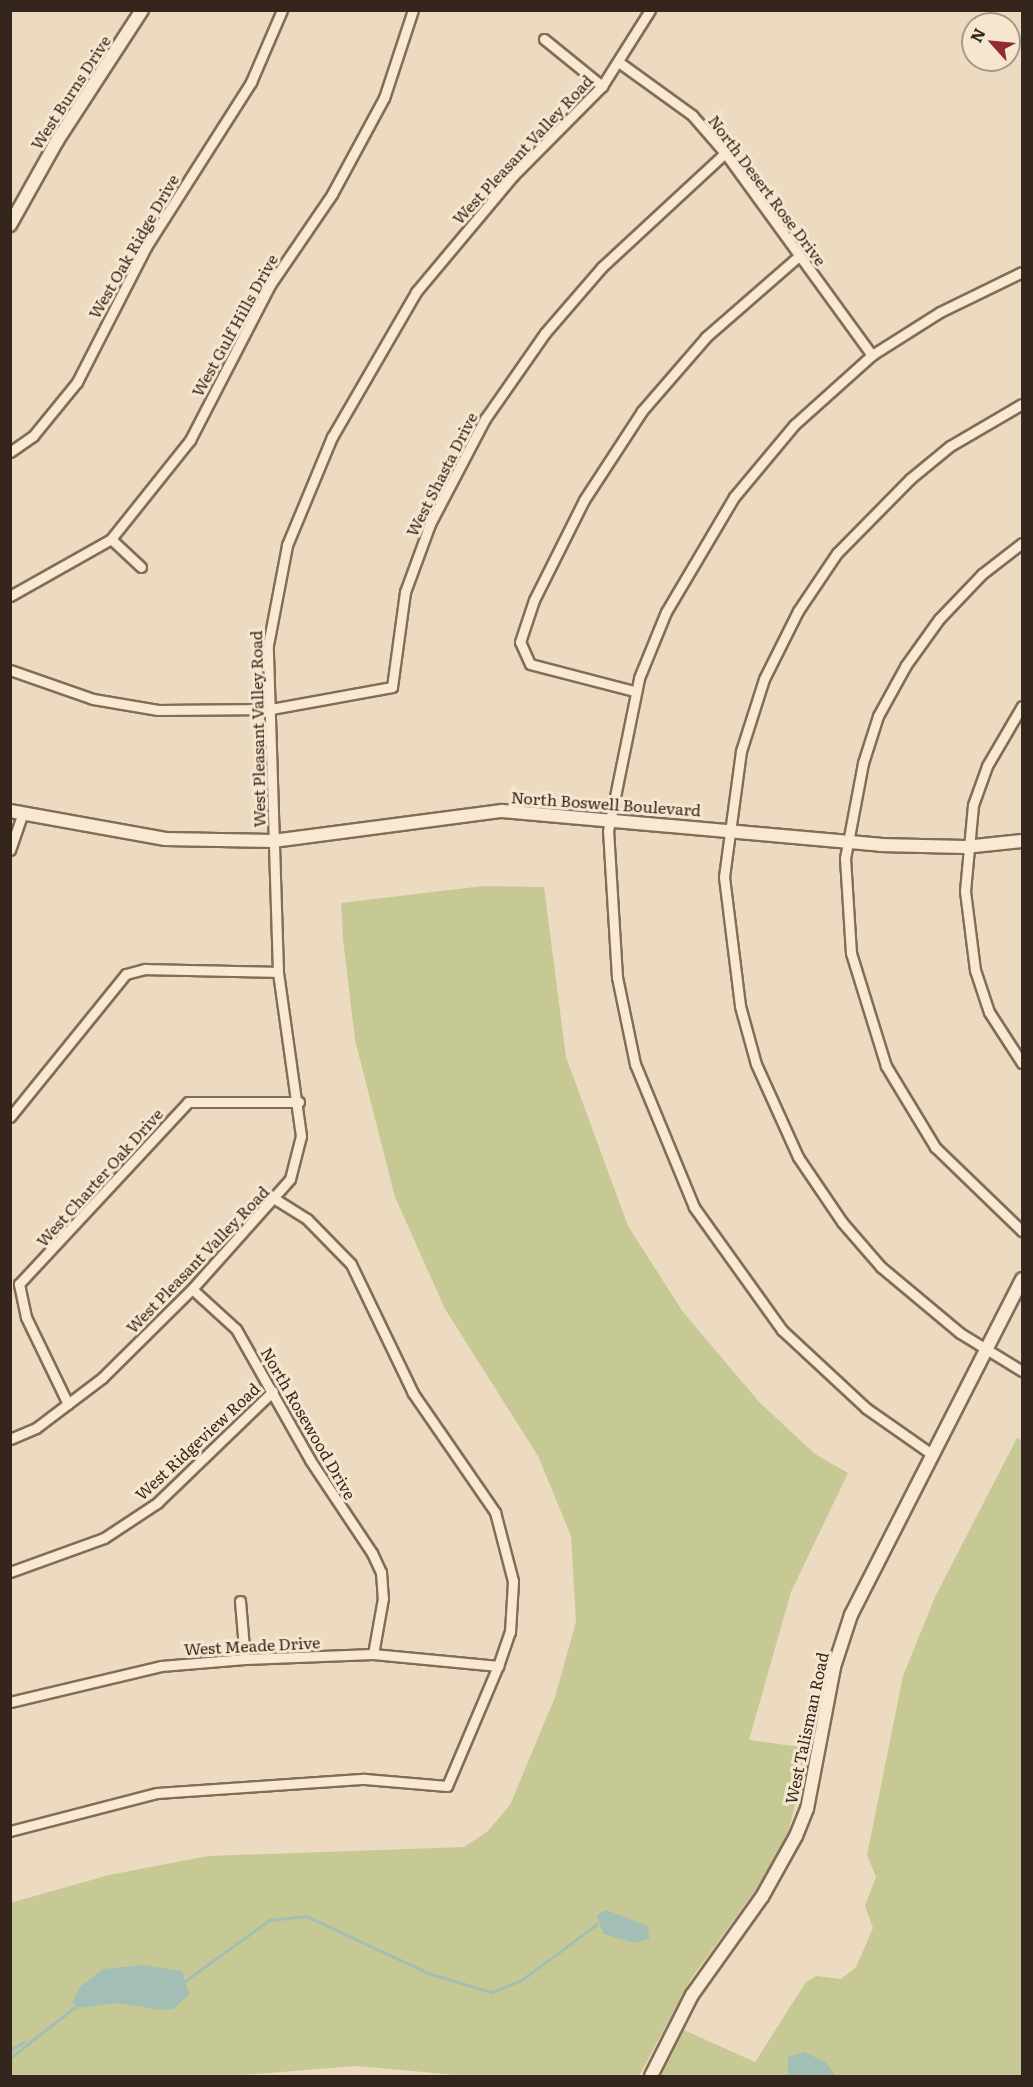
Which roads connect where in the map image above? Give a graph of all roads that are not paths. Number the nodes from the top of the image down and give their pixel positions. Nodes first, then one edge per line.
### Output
1 (142, 10) edge
2 (282, 10) edge
3 (413, 10) edge
4 (650, 10) edge
5 (544, 39) dead end
6 (620, 63) junction
7 (602, 86) junction
8 (725, 153) junction
9 (10, 225) edge
10 (799, 256) junction
11 (1023, 272) edge
12 (872, 355) junction
13 (1023, 404) edge
14 (10, 452) edge
15 (111, 539) junction
16 (1023, 543) edge
17 (141, 567) dead end
18 (10, 596) edge
19 (10, 670) edge
20 (634, 691) junction
21 (1023, 706) edge
22 (271, 709) junction
23 (16, 813) edge
24 (609, 817) junction
25 (727, 829) junction
26 (273, 841) junction
27 (1023, 841) edge
28 (846, 842) junction
29 (965, 847) junction
30 (10, 850) edge
31 (278, 972) junction
32 (1023, 1063) edge
33 (299, 1101) junction
34 (10, 1117) edge
35 (276, 1200) junction
36 (1023, 1231) edge
37 (1023, 1279) edge
38 (192, 1289) junction
39 (986, 1352) junction
40 (1023, 1371) edge
41 (273, 1391) junction
42 (68, 1404) junction
43 (10, 1439) edge
44 (933, 1455) junction
45 (10, 1572) edge
46 (240, 1601) dead end
47 (373, 1654) junction
48 (245, 1659) junction
49 (498, 1666) junction
50 (10, 1702) edge
51 (10, 1831) edge
52 (651, 2076) edge

1 - 9 street, West Burns Drive
2 - 14 street, West Oak Ridge Drive
3 - 15 street, West Gulf Hills Drive
4 - 6 street, West Pleasant Valley Road
5 - 7 street
6 - 7 street, West Pleasant Valley Road
6 - 8 street, North Desert Rose Drive
7 - 22 street, West Pleasant Valley Road
8 - 10 street, North Desert Rose Drive
8 - 22 street, West Shasta Drive
10 - 12 street, North Desert Rose Drive
10 - 20 street
11 - 12 street
12 - 20 street
13 - 25 street
15 - 17 street
15 - 18 street, West Gulf Hills Drive
16 - 28 street
19 - 22 street, West Shasta Drive
20 - 24 street
21 - 29 street
22 - 26 street, West Pleasant Valley Road
23 - 26 street, North Boswell Boulevard
23 - 30 street
24 - 25 street, North Boswell Boulevard
24 - 26 street, North Boswell Boulevard
24 - 44 street
25 - 28 street, North Boswell Boulevard
25 - 39 street
26 - 31 street, West Pleasant Valley Road
27 - 29 street, North Boswell Boulevard
28 - 29 street, North Boswell Boulevard
28 - 36 street
29 - 32 street
31 - 33 street, West Pleasant Valley Road
31 - 34 street
33 - 35 street, West Pleasant Valley Road
33 - 42 street, West Charter Oak Drive
35 - 38 street, West Pleasant Valley Road
35 - 49 street
37 - 39 street, West Talisman Road
38 - 41 street, North Rosewood Drive
38 - 42 street, West Pleasant Valley Road
39 - 40 street
39 - 44 street, West Talisman Road
41 - 45 street, West Ridgeview Road
41 - 47 street, North Rosewood Drive
42 - 43 street, West Pleasant Valley Road
44 - 52 street, West Talisman Road
46 - 48 street
47 - 48 street, West Meade Drive
47 - 49 street, West Meade Drive
48 - 50 street, West Meade Drive
49 - 51 street

